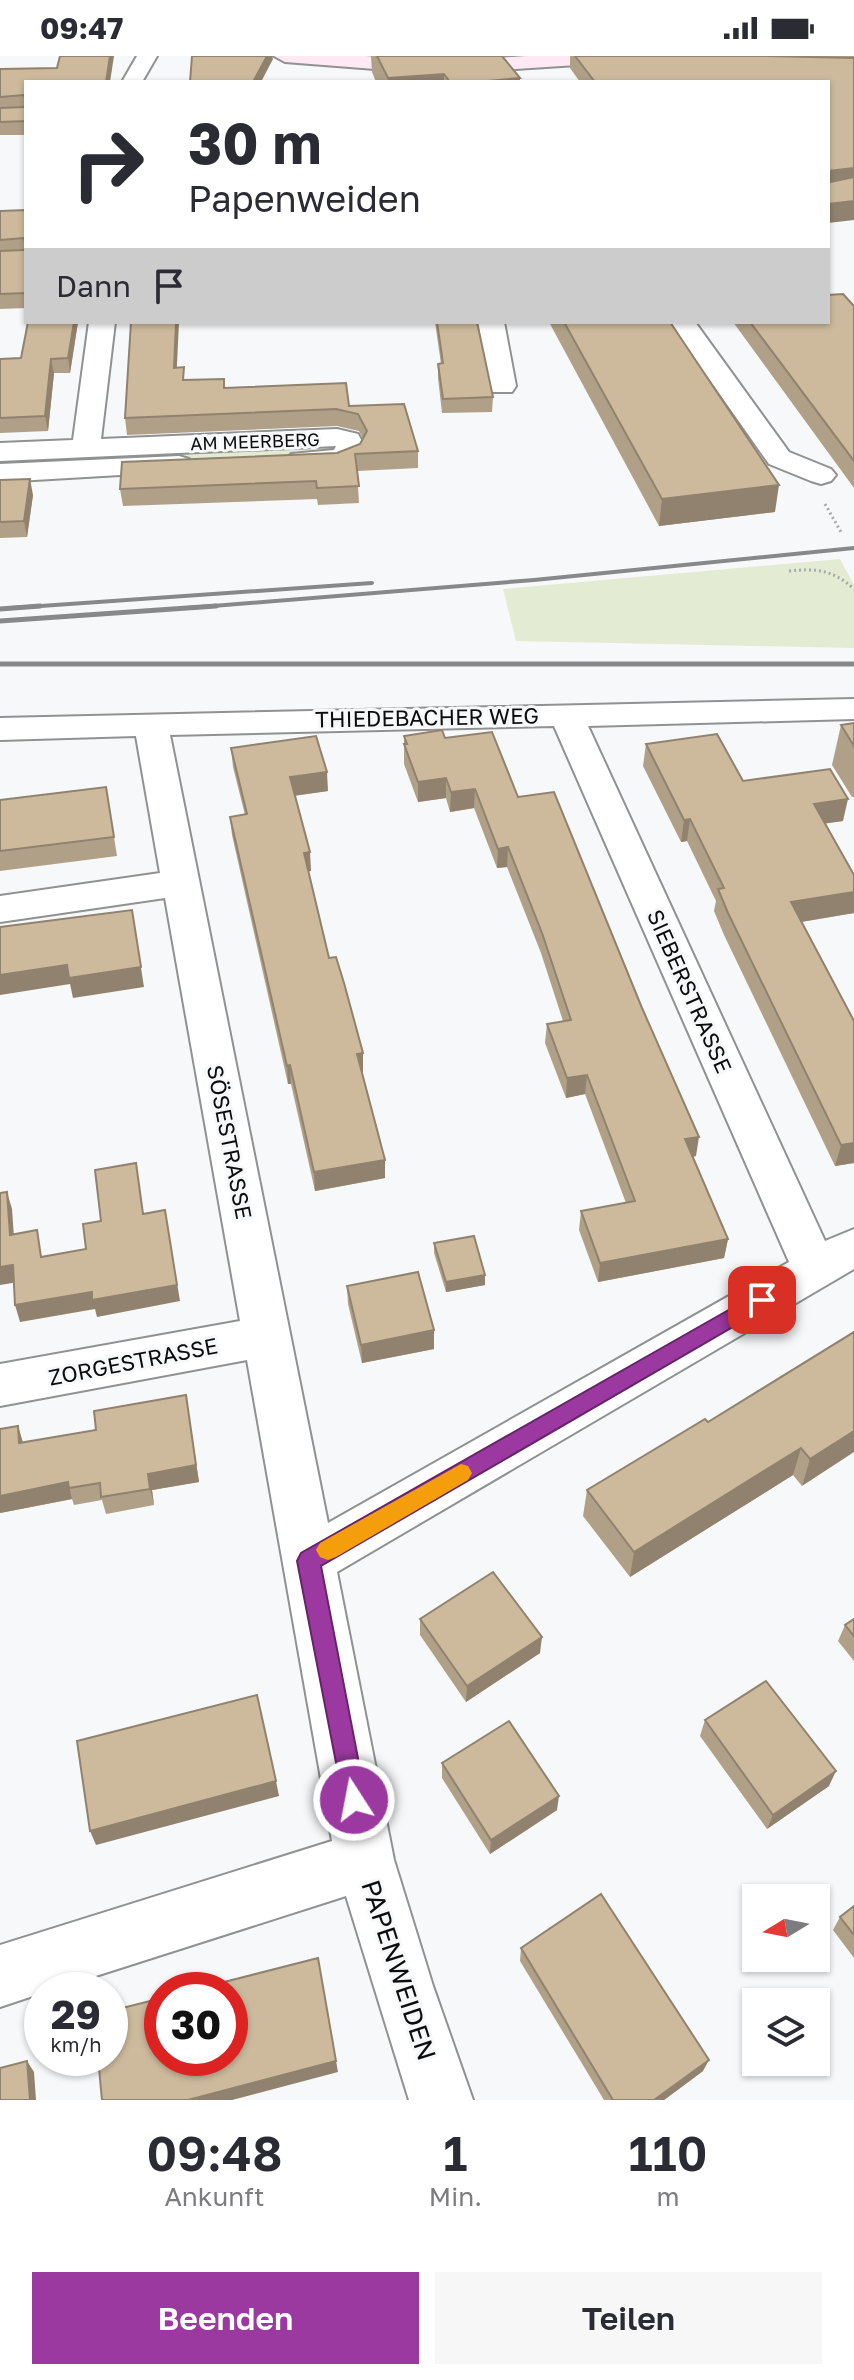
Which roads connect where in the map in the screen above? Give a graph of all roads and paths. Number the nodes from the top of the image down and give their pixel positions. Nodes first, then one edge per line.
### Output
1 (147, 56) edge
2 (285, 56) edge
3 (501, 60) edge
4 (659, 61) edge
5 (133, 80) edge
6 (515, 80) edge
7 (102, 324) edge
8 (491, 324) edge
9 (683, 324) edge
10 (502, 386) dead end
11 (86, 448) junction
12 (0, 452) edge
13 (0, 473) edge
14 (821, 475) dead end
15 (789, 571) dead end
16 (854, 589) edge
17 (854, 709) edge
18 (566, 714) junction
19 (151, 724) junction
20 (0, 729) edge
21 (181, 883) junction
22 (0, 909) edge
23 (835, 1258) edge
24 (266, 1336) junction
25 (0, 1385) edge
26 (309, 1561) junction
27 (365, 1860) junction
28 (0, 1976) edge
29 (441, 2100) edge

1 - 5 street
2 - 3 street
3 - 4 street
3 - 6 street
7 - 11 street
8 - 10 street
9 - 14 street
11 - 12 street, AM MEERBERG
11 - 13 street, AM MEERBERG
15 - 16 path
17 - 18 street, THIEDEBACHER WEG
18 - 19 street, THIEDEBACHER WEG
18 - 23 street, SIEBERSTRASSE
19 - 20 street, THIEDEBACHER WEG
19 - 21 street, SÖSESTRASSE
21 - 22 street
21 - 24 street, SÖSESTRASSE
23 - 26 street
24 - 25 street, ZORGESTRASSE
24 - 26 street, SÖSESTRASSE
26 - 27 street, PAPENWEIDEN
27 - 28 street
27 - 29 street, PAPENWEIDEN

